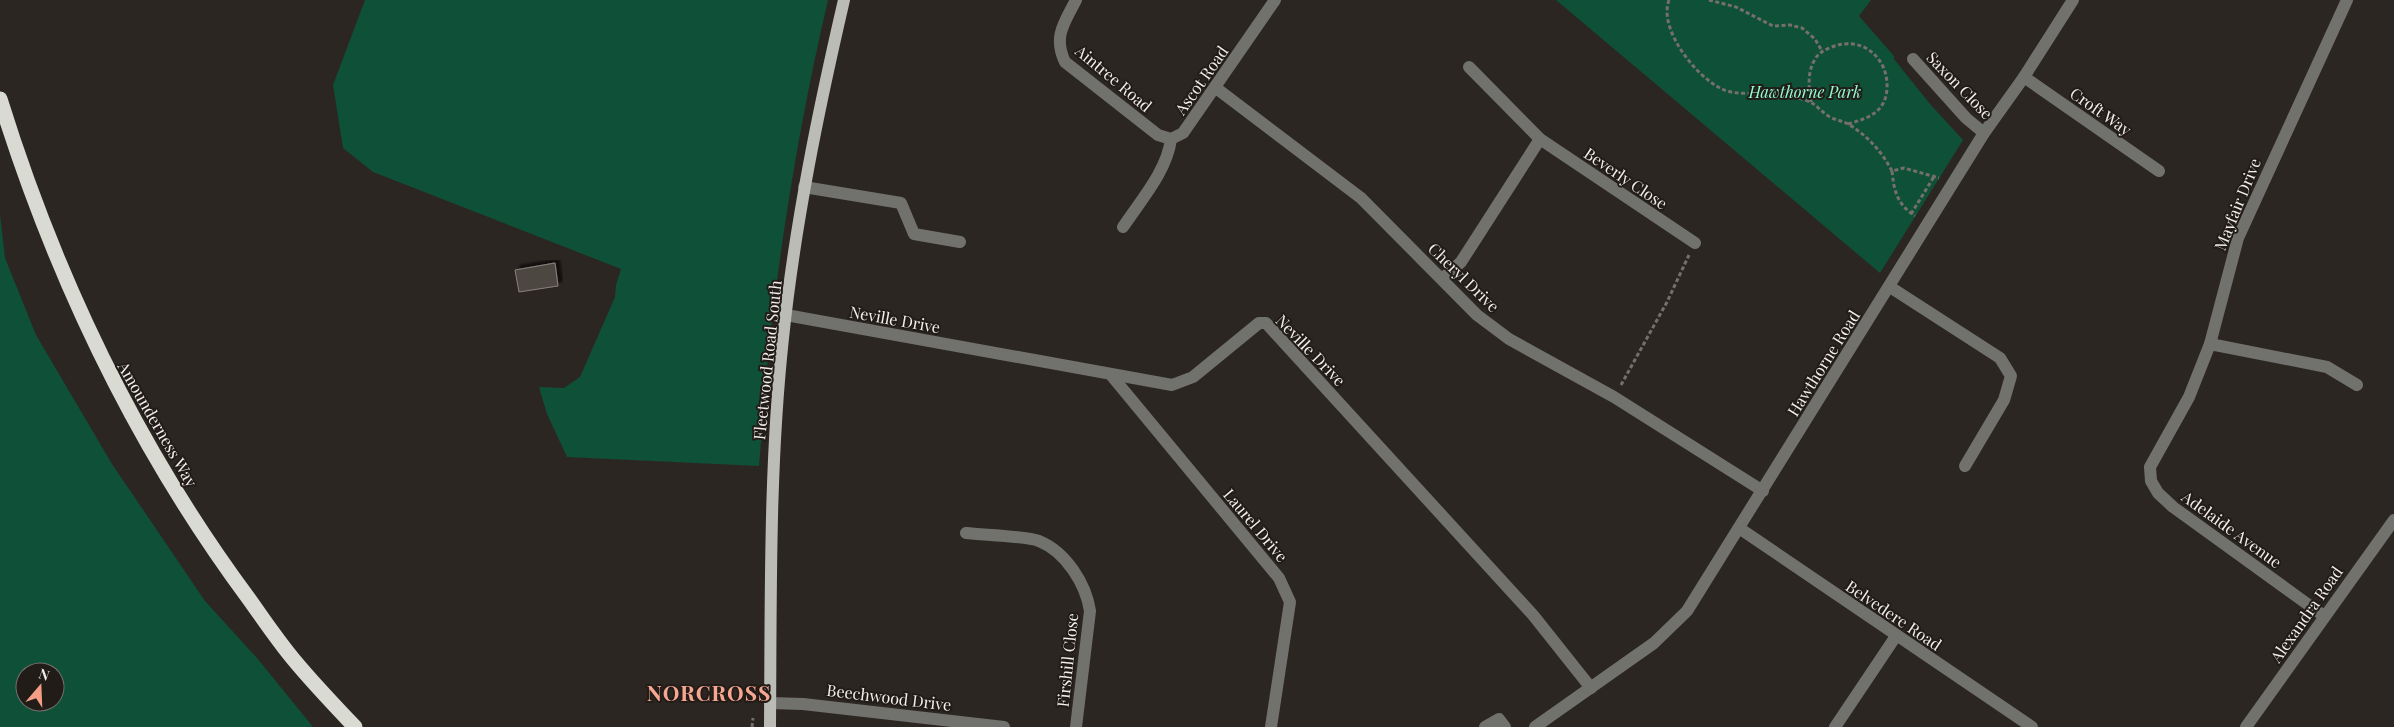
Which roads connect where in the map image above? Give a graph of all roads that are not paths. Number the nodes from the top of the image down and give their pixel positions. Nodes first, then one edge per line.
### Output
1 (844, 0) edge
2 (1076, 0) edge
3 (1275, 0) edge
4 (2073, 0) edge
5 (2346, 0) edge
6 (1913, 59) dead end
7 (1469, 67) dead end
8 (2024, 77) junction
9 (1216, 88) junction
10 (0, 99) edge
11 (1984, 133) junction
12 (1171, 139) junction
13 (1540, 139) junction
14 (2159, 171) dead end
15 (804, 187) junction
16 (1123, 227) dead end
17 (960, 242) dead end
18 (1695, 243) road end
19 (1442, 280) junction
20 (1890, 287) junction
21 (786, 316) junction
22 (2210, 344) junction
23 (1111, 375) junction
24 (2357, 386) dead end
25 (2157, 451) joint
26 (1965, 466) dead end
27 (1763, 491) junction
28 (2394, 520) edge
29 (1739, 528) junction
30 (966, 533) dead end
31 (2324, 616) junction
32 (1896, 636) junction
33 (1590, 688) junction
34 (770, 703) junction
35 (355, 727) edge
36 (770, 727) edge
37 (1004, 727) edge
38 (1076, 727) edge
39 (1270, 727) edge
40 (1485, 727) edge
41 (1505, 727) edge
42 (1535, 727) edge
43 (1835, 727) edge
44 (2032, 727) edge
45 (2246, 727) edge

1 - 15 main road, Fleetwood Road South
2 - 12 street, Aintree Road
3 - 9 street, Ascot Road
4 - 8 street, Hawthorne Road
5 - 22 street, Mayfair Drive
6 - 11 street, Saxon Close
7 - 13 street, Beverly Close
8 - 11 street, Hawthorne Road
8 - 14 street, Croft Way
9 - 12 street, Ascot Road
9 - 19 street, Cheryl Drive
10 - 35 highway, Amounderness Way
11 - 20 street, Hawthorne Road
12 - 16 street
13 - 18 street, Beverly Close
13 - 19 street
15 - 17 street
15 - 21 main road, Fleetwood Road South
19 - 27 street, Cheryl Drive
20 - 26 street
20 - 27 street, Hawthorne Road
21 - 23 street, Neville Drive
21 - 34 main road, Fleetwood Road South
22 - 24 street
22 - 25 street, Mayfair Drive
23 - 33 street, Neville Drive
23 - 39 street, Laurel Drive
25 - 31 street, Adelaide Avenue
27 - 29 street, Hawthorne Road
28 - 31 street, Alexandra Road
29 - 32 street, Belvedere Road
29 - 33 street, Hawthorne Road
30 - 38 street, Firshill Close
31 - 45 street, Alexandra Road
32 - 43 street
32 - 44 street, Belvedere Road
33 - 42 street, Hawthorne Road
34 - 36 main road, Fleetwood Road South
34 - 37 street, Beechwood Drive
40 - 41 street

